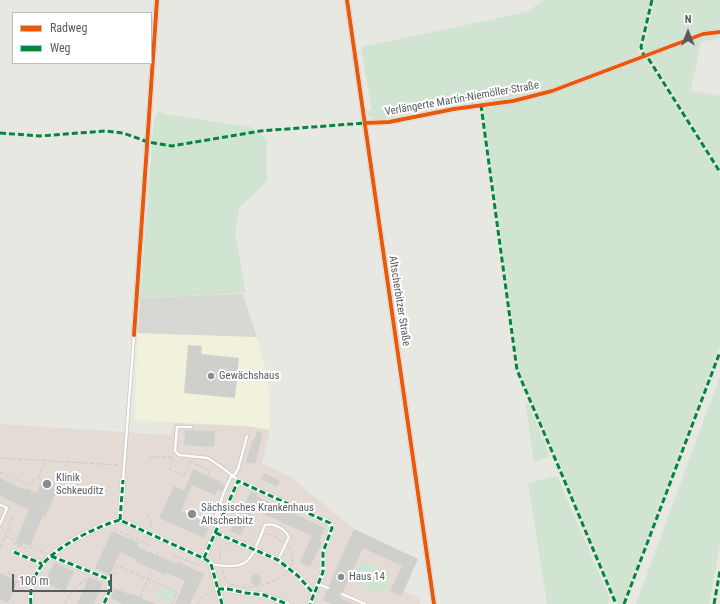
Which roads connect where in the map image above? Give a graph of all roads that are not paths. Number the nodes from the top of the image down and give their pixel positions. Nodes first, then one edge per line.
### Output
1 (157, 0) edge
2 (347, 0) edge
3 (720, 32) edge
4 (365, 123) junction
5 (134, 335) joint
6 (191, 427) dead end
7 (247, 436) dead end
8 (232, 476) junction
9 (123, 480) joint
10 (238, 481) junction
11 (0, 505) edge
12 (186, 511) dead end
13 (218, 511) junction
14 (120, 520) junction
15 (0, 524) edge
16 (219, 525) junction
17 (216, 533) junction
18 (254, 551) junction
19 (14, 552) dead end
20 (51, 556) junction
21 (278, 560) junction
22 (207, 561) junction
23 (42, 564) junction
24 (318, 584) junction
25 (328, 588) dead end
26 (218, 589) junction
27 (314, 594) junction
28 (342, 594) dead end
29 (31, 604) edge
30 (104, 604) edge
31 (222, 604) edge
32 (287, 604) edge
33 (310, 604) edge
34 (364, 604) edge
35 (434, 604) edge

1 - 5 street
2 - 4 street, Altscherbitzer Straße
3 - 4 street, Verlängerte Martin-Niemöller-Straße
4 - 35 street, Altscherbitzer Straße
5 - 9 lane
6 - 8 lane
7 - 8 lane
8 - 10 lane
8 - 13 lane
9 - 14 street
10 - 16 street
10 - 24 street
11 - 15 lane
12 - 13 lane
13 - 16 lane
14 - 20 street
14 - 22 street
16 - 17 street
17 - 18 street
17 - 22 street
18 - 21 street
18 - 21 lane
18 - 22 lane
19 - 23 street
20 - 23 street
20 - 30 street
21 - 27 street
22 - 26 street
23 - 29 street
24 - 25 lane
24 - 27 street
26 - 31 street
26 - 32 street
27 - 33 street
28 - 34 lane

